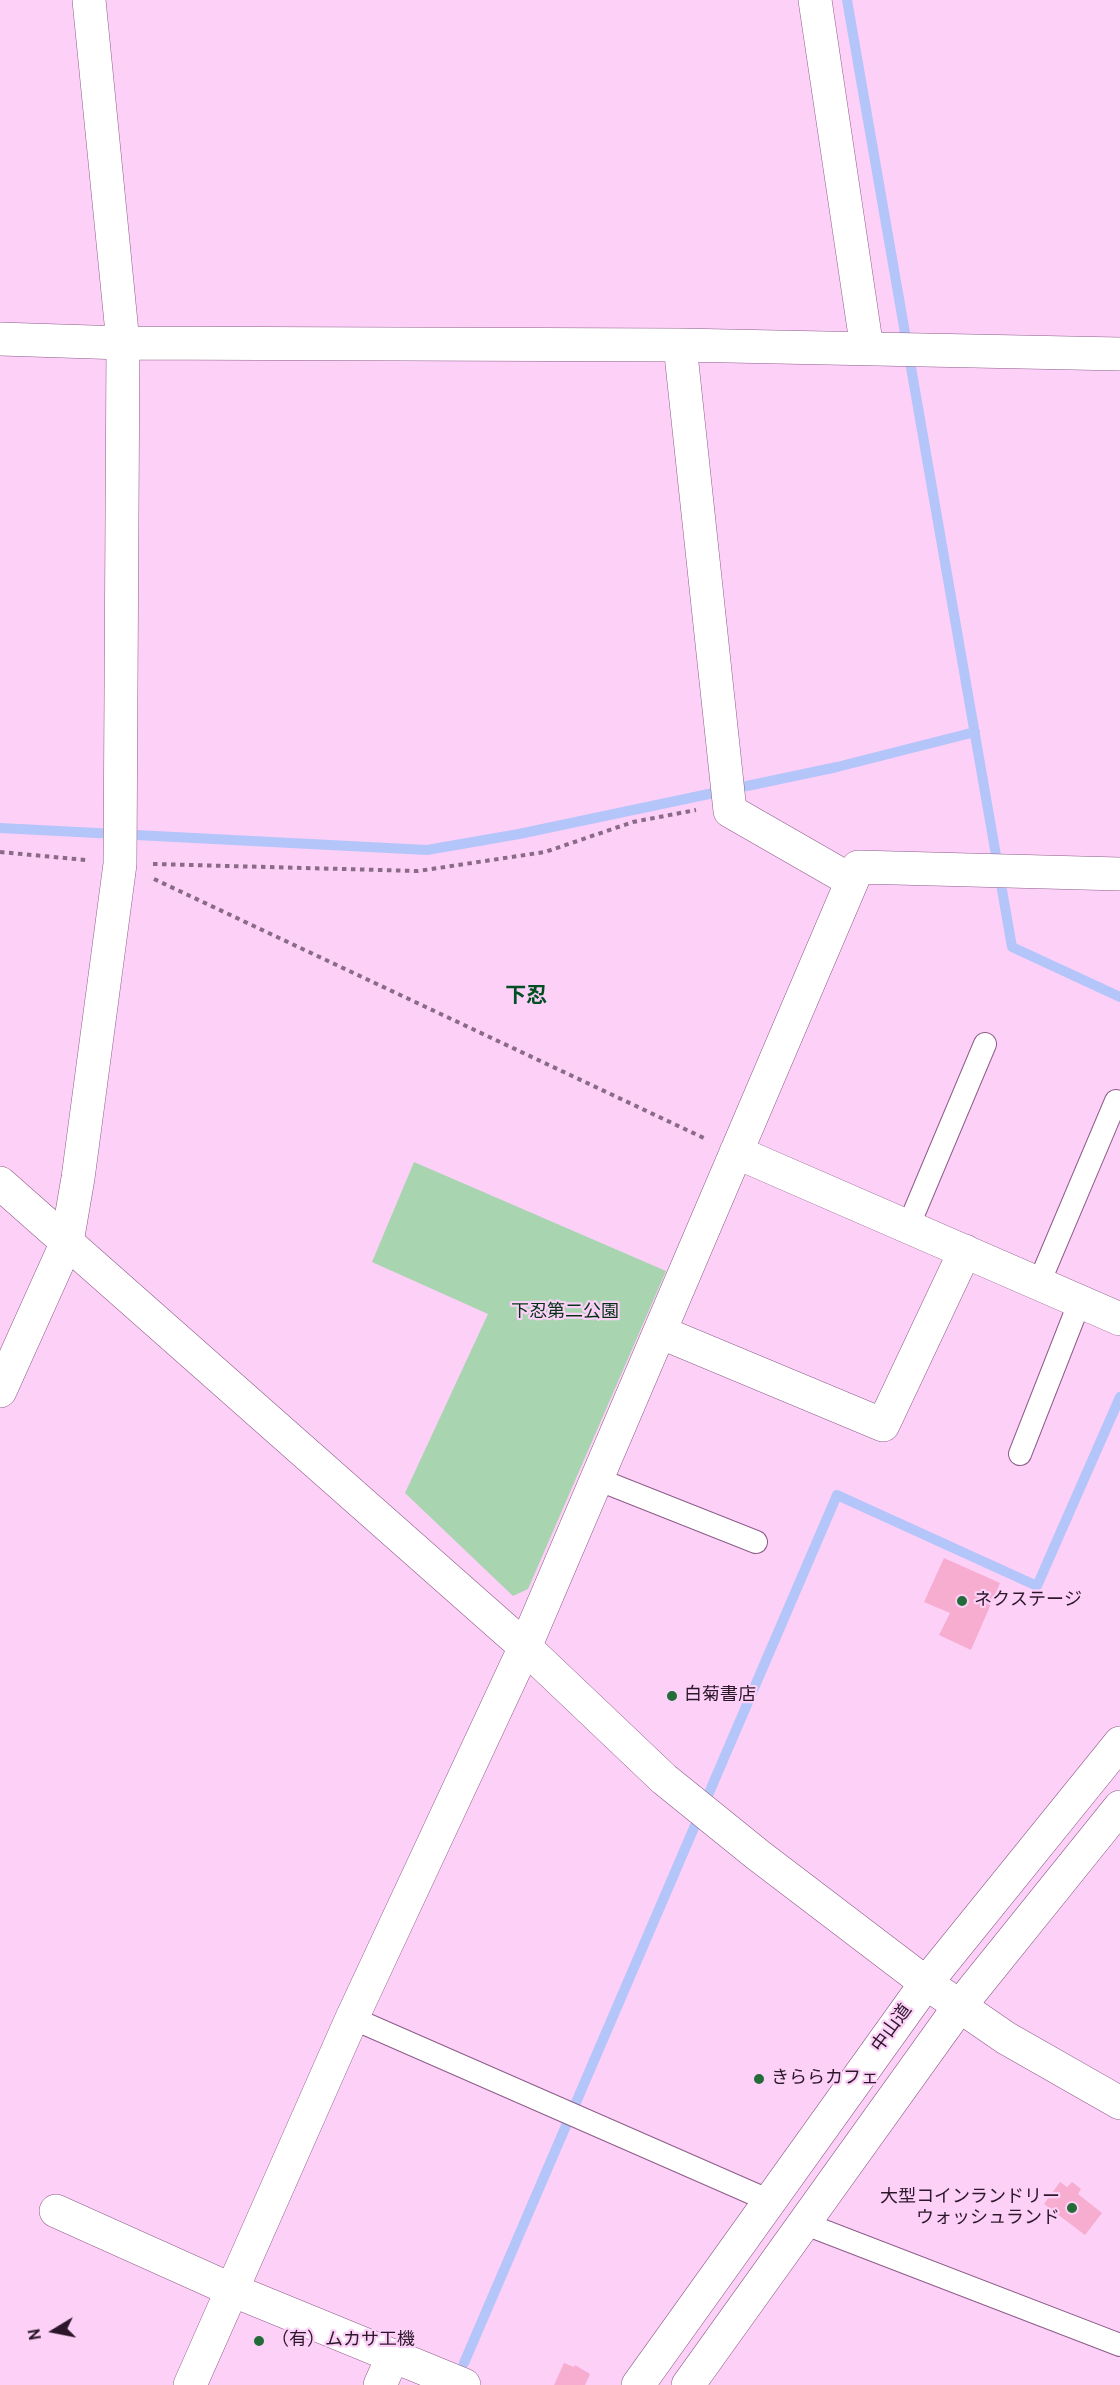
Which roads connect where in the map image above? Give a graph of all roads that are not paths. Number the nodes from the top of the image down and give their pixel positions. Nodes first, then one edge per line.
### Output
1 (89, 0) edge
2 (815, 0) edge
3 (0, 339) edge
4 (123, 343) junction
5 (680, 345) junction
6 (867, 349) junction
7 (1120, 354) edge
8 (1120, 874) edge
9 (852, 881) junction
10 (985, 1044) dead end
11 (1116, 1101) dead end
12 (736, 1152) junction
13 (0, 1183) edge
14 (908, 1227) junction
15 (67, 1242) junction
16 (965, 1251) junction
17 (1039, 1283) junction
18 (1080, 1301) junction
19 (1120, 1319) edge
20 (660, 1332) junction
21 (0, 1391) edge
22 (1020, 1454) dead end
23 (597, 1479) junction
24 (756, 1542) dead end
25 (525, 1647) junction
26 (1120, 1743) edge
27 (1120, 1807) edge
28 (926, 1983) junction
29 (959, 2007) junction
30 (352, 2018) junction
31 (1120, 2103) edge
32 (770, 2200) junction
33 (56, 2211) dead end
34 (803, 2223) junction
35 (232, 2290) junction
36 (1120, 2345) edge
37 (393, 2356) junction
38 (190, 2385) edge
39 (380, 2385) edge
40 (464, 2385) edge
41 (638, 2385) edge
42 (688, 2385) edge

1 - 4 main road
2 - 6 main road
3 - 4 main road
4 - 5 main road
4 - 15 main road
5 - 6 main road
5 - 9 main road
6 - 7 main road
8 - 9 main road
9 - 12 main road
10 - 14 lane
11 - 17 lane
12 - 14 main road
12 - 20 main road
13 - 15 main road
14 - 16 main road
15 - 21 main road
15 - 25 main road
16 - 17 main road
16 - 20 main road
17 - 18 main road
18 - 19 main road
18 - 22 lane
20 - 23 main road
23 - 24 lane
23 - 25 main road
25 - 28 main road
25 - 30 main road
26 - 28 main road, 中山道
27 - 29 main road
28 - 29 main road
28 - 32 main road, 中山道
29 - 31 main road
29 - 34 main road
30 - 32 lane
30 - 35 main road
32 - 41 main road, 中山道
33 - 35 main road
34 - 36 lane
34 - 42 main road
35 - 37 main road
35 - 38 main road
37 - 39 main road
37 - 40 main road

